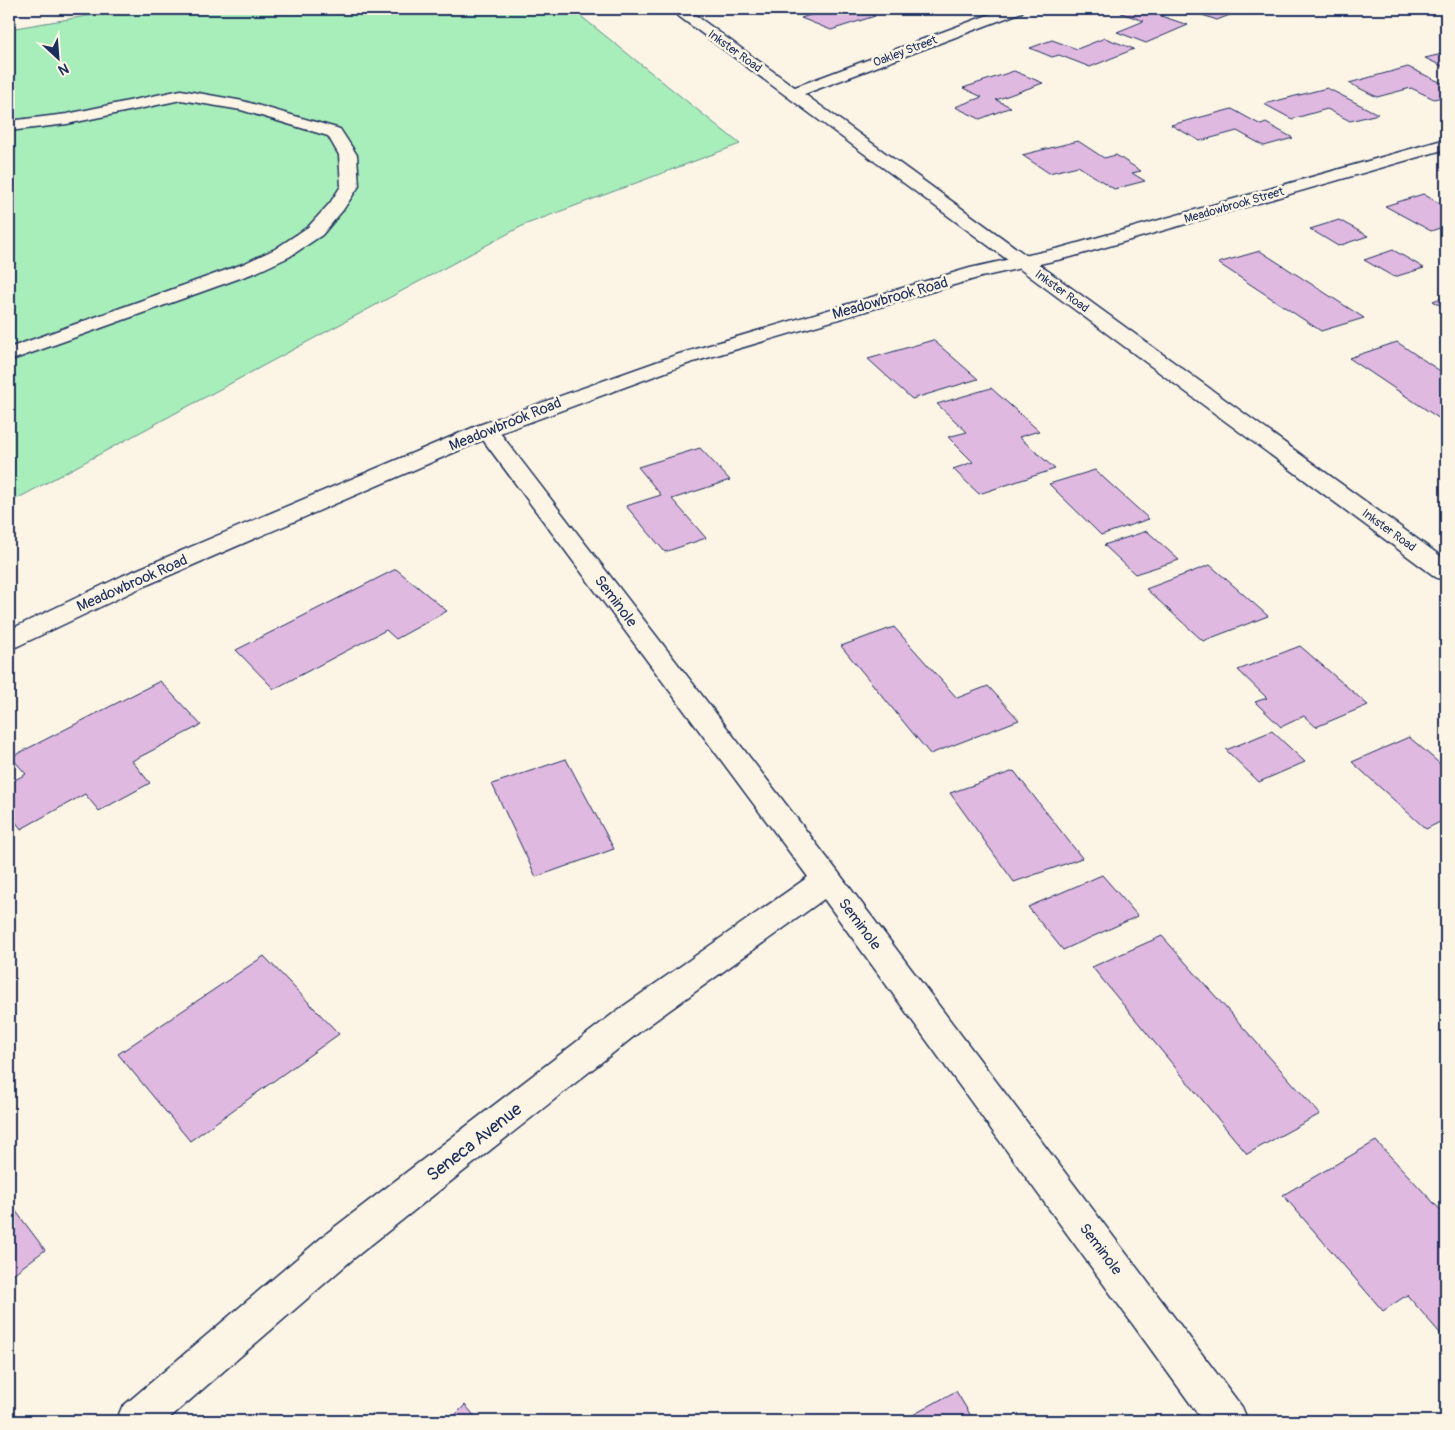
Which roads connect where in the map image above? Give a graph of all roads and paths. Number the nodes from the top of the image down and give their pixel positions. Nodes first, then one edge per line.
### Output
1 (678, 9) edge
2 (1017, 9) edge
3 (793, 93) junction
4 (9, 126) edge
5 (1443, 147) edge
6 (1021, 261) junction
7 (9, 355) edge
8 (487, 430) junction
9 (1446, 572) edge
10 (9, 640) edge
11 (827, 880) junction
12 (136, 1421) edge
13 (1228, 1421) edge

1 - 3 street, Inkster Road
2 - 3 street, Oakley Street
3 - 6 street, Inkster Road
4 - 7 street
5 - 6 street, Meadowbrook Street
6 - 8 street, Meadowbrook Road
6 - 9 street, Inkster Road
8 - 10 street, Meadowbrook Road
8 - 11 street, Seminole
11 - 12 street, Seneca Avenue
11 - 13 street, Seminole

